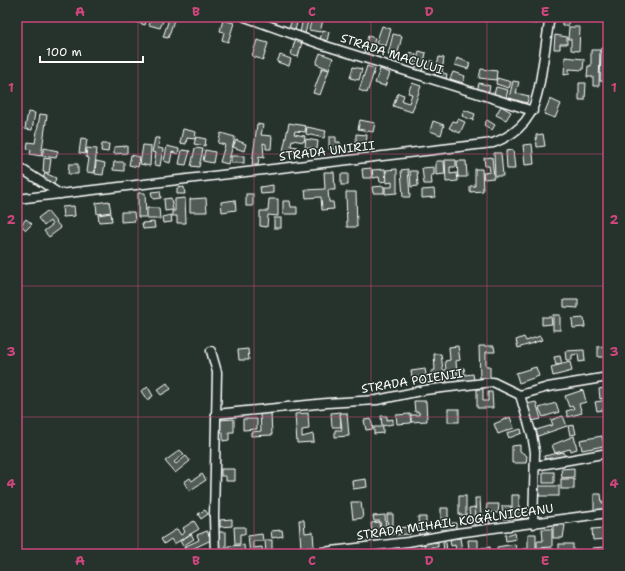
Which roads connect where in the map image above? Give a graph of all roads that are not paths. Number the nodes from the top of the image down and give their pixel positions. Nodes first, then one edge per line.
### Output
1 (244, 17) edge
2 (550, 17) edge
3 (601, 17) edge
4 (608, 21) edge
5 (533, 111) junction
6 (17, 166) edge
7 (60, 194) junction
8 (17, 199) edge
9 (211, 351) dead end
10 (608, 377) edge
11 (520, 395) junction
12 (216, 414) junction
13 (608, 453) edge
14 (535, 466) junction
15 (608, 513) edge
16 (533, 524) junction
17 (215, 554) edge
18 (306, 554) edge

1 - 5 street, STRADA MACULUI
2 - 5 street, STRADA UNIRII
3 - 4 street
5 - 7 street, STRADA UNIRII
6 - 7 street
7 - 8 street, STRADA UNIRII
9 - 12 street
10 - 11 street
11 - 12 street, STRADA POIENII
11 - 14 street
12 - 17 street
13 - 14 street
14 - 16 street
15 - 16 street, STRADA MIHAIL KOGĂLNICEANU
16 - 18 street, STRADA MIHAIL KOGĂLNICEANU

